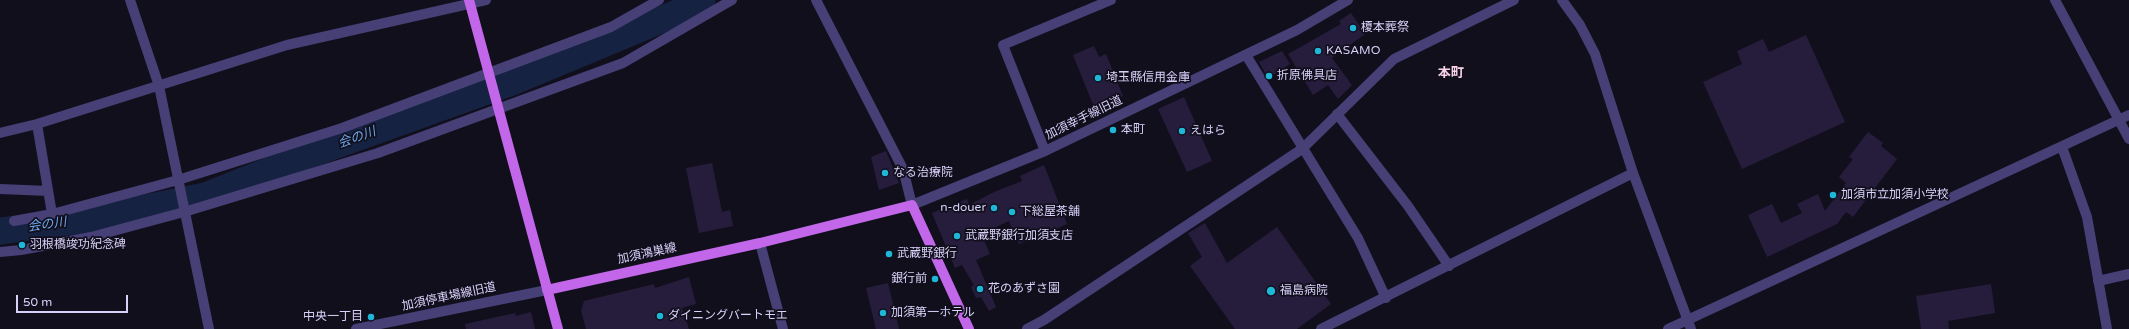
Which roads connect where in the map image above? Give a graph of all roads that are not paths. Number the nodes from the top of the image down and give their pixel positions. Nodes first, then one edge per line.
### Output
1 (130, 0) edge
2 (486, 0) edge
3 (659, 0) edge
4 (732, 0) edge
5 (816, 0) edge
6 (1111, 0) edge
7 (1348, 0) edge
8 (1514, 0) edge
9 (1562, 0) edge
10 (2055, 0) edge
11 (470, 2) edge
12 (1246, 55) junction
13 (490, 77) junction
14 (159, 86) junction
15 (497, 106) junction
16 (1337, 114) junction
17 (2129, 116) edge
18 (2118, 120) junction
19 (37, 124) junction
20 (0, 133) edge
21 (2129, 139) edge
22 (2062, 147) junction
23 (1302, 149) junction
24 (1045, 151) junction
25 (1633, 173) junction
26 (178, 180) junction
27 (0, 189) edge
28 (48, 191) junction
29 (912, 205) junction
30 (184, 212) junction
31 (52, 214) junction
32 (14, 221) dead end
33 (760, 243) junction
34 (0, 252) edge
35 (1449, 266) junction
36 (2129, 274) edge
37 (2098, 281) junction
38 (547, 290) junction
39 (1386, 298) junction
40 (1689, 324) edge
41 (208, 329) edge
42 (356, 329) edge
43 (558, 329) edge
44 (783, 329) edge
45 (969, 329) edge
46 (1027, 329) edge
47 (1321, 329) edge
48 (1668, 329) edge
49 (2107, 329) edge

1 - 14 street
2 - 11 street
3 - 13 street
4 - 15 street
5 - 29 street
6 - 24 street
7 - 12 street, 加須幸手線旧道
8 - 16 street
9 - 25 street
10 - 18 street
11 - 13 main road
11 - 14 street
12 - 23 street
12 - 24 street, 加須幸手線旧道
13 - 15 main road
13 - 26 street
14 - 19 street
14 - 26 street
15 - 30 street
15 - 38 main road
16 - 23 street
16 - 35 street
17 - 18 street
18 - 21 street
18 - 22 street
19 - 20 street
19 - 28 street
22 - 37 street
22 - 40 street
23 - 39 street
23 - 46 street
24 - 29 street, 加須幸手線旧道
25 - 35 street
25 - 40 street
26 - 30 street
26 - 31 street
27 - 28 street
28 - 31 street
29 - 33 main road, 加須鴻巣線
29 - 45 main road
30 - 34 street
30 - 41 street
31 - 32 street
33 - 38 main road, 加須鴻巣線
33 - 44 street
35 - 39 street
36 - 37 street
37 - 49 street
38 - 42 street, 加須停車場線旧道
38 - 43 main road
39 - 47 street
40 - 48 street

